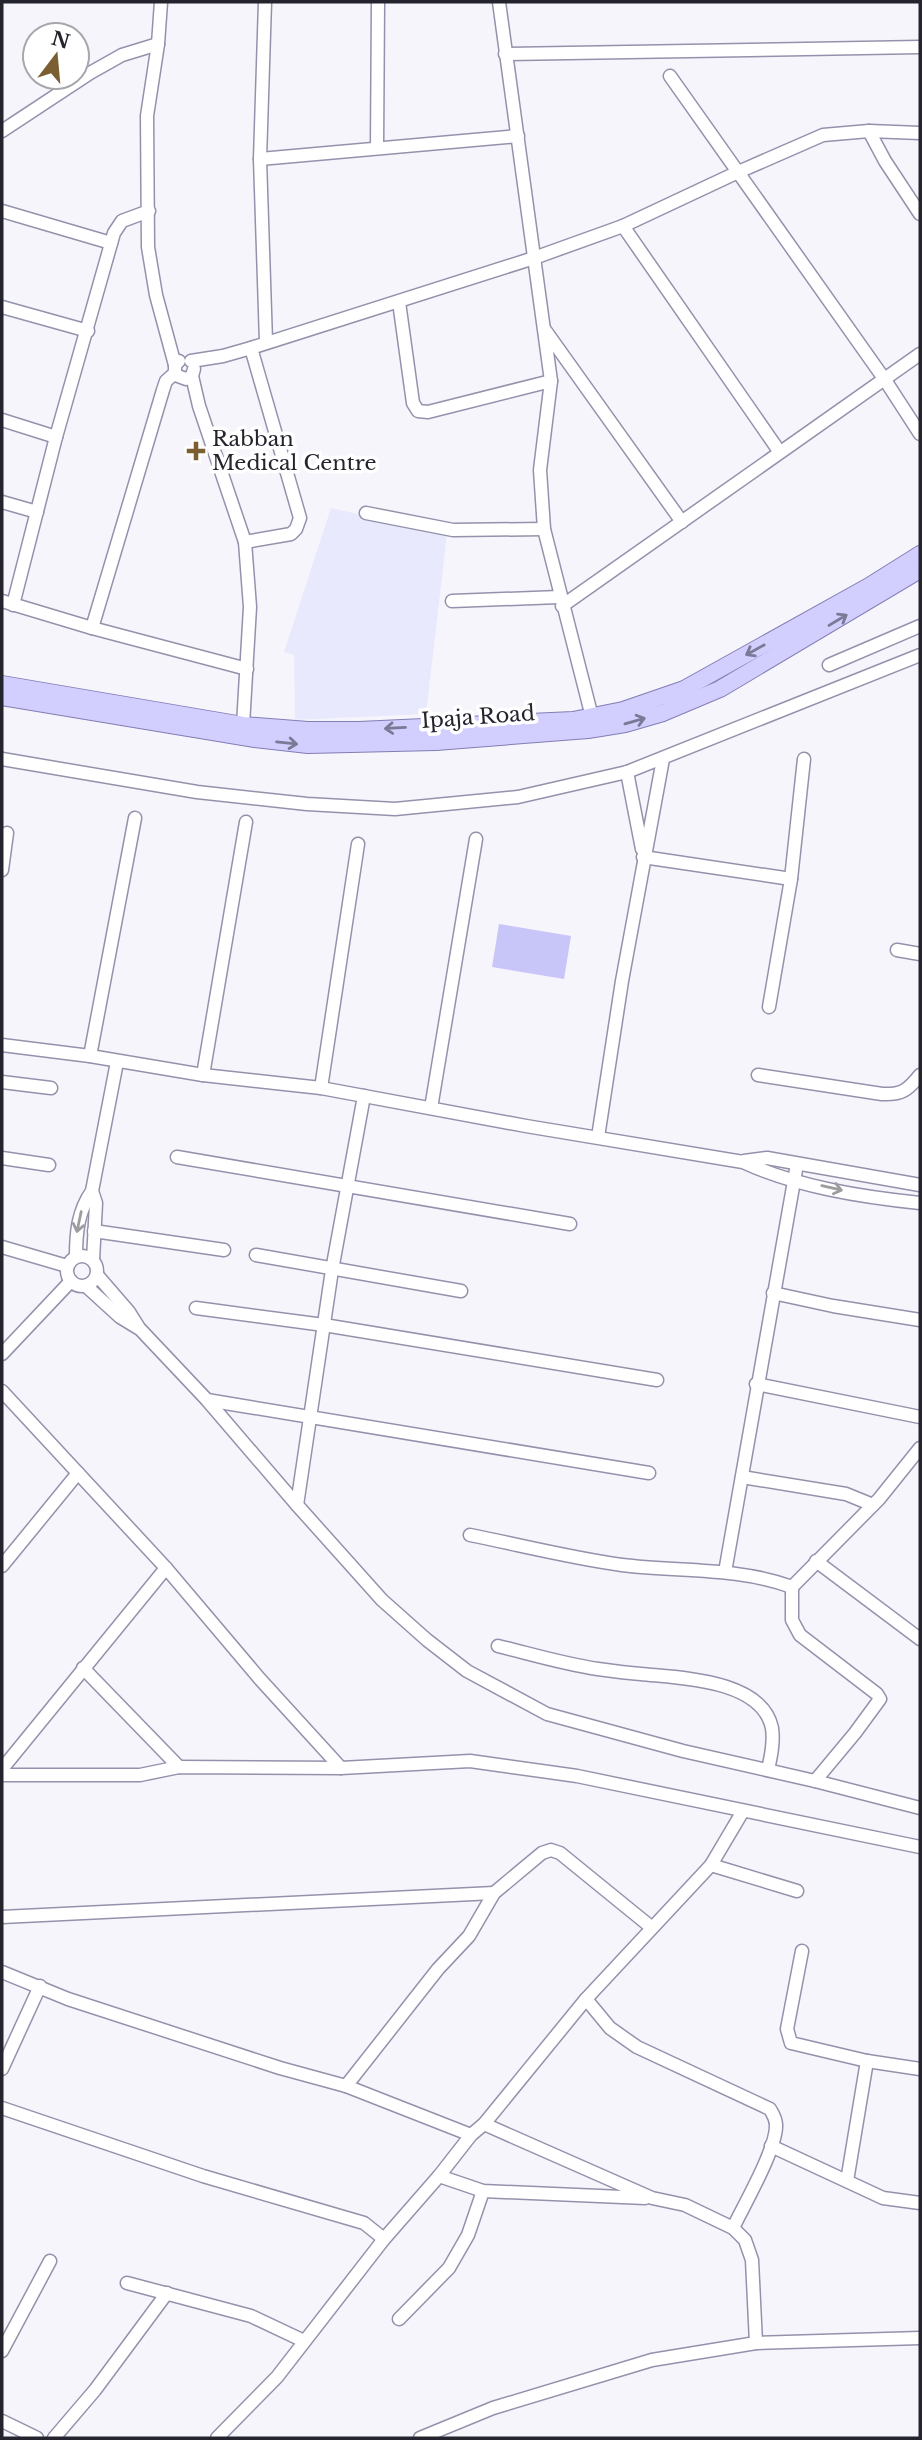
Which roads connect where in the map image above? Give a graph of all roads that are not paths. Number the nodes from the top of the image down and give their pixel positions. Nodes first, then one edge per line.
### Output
1 (161, 2) edge
2 (265, 2) edge
3 (378, 2) edge
4 (499, 2) edge
5 (158, 44) junction
6 (920, 47) edge
7 (505, 54) junction
8 (670, 76) dead end
9 (2, 131) edge
10 (869, 131) junction
11 (920, 133) edge
12 (518, 136) junction
13 (377, 147) junction
14 (260, 159) junction
15 (736, 173) junction
16 (2, 211) edge
17 (149, 211) junction
18 (920, 214) edge
19 (623, 226) junction
20 (111, 243) junction
21 (534, 258) junction
22 (399, 302) junction
23 (2, 307) edge
24 (543, 326) junction
25 (88, 331) junction
26 (266, 342) junction
27 (251, 348) junction
28 (920, 354) edge
29 (185, 369) junction
30 (885, 380) junction
31 (551, 381) junction
32 (2, 420) edge
33 (920, 434) edge
34 (56, 437) junction
35 (779, 451) junction
36 (2, 502) edge
37 (37, 512) junction
38 (366, 513) dead end
39 (682, 522) junction
40 (544, 529) junction
41 (246, 542) junction
42 (920, 554) edge
43 (909, 571) edge
44 (452, 601) dead end
45 (561, 601) junction
46 (7, 603) edge
47 (920, 626) edge
48 (92, 628) junction
49 (920, 655) edge
50 (829, 666) dead end
51 (247, 669) junction
52 (2, 684) edge
53 (2, 696) edge
54 (592, 717) junction
55 (243, 725) junction
56 (358, 738) junction
57 (2, 759) edge
58 (663, 759) junction
59 (804, 759) dead end
60 (627, 772) junction
61 (135, 818) dead end
62 (246, 822) dead end
63 (7, 833) dead end
64 (476, 839) dead end
65 (358, 844) dead end
66 (643, 857) junction
67 (2, 870) edge
68 (791, 879) junction
69 (897, 950) dead end
70 (920, 954) edge
71 (769, 1007) dead end
72 (2, 1045) edge
73 (90, 1056) junction
74 (117, 1062) junction
75 (758, 1074) dead end
76 (203, 1075) junction
77 (920, 1075) edge
78 (2, 1082) edge
79 (51, 1088) dead end
80 (321, 1088) junction
81 (364, 1096) junction
82 (431, 1108) junction
83 (598, 1137) junction
84 (177, 1157) dead end
85 (2, 1158) edge
86 (743, 1161) junction
87 (797, 1164) junction
88 (49, 1165) dead end
89 (794, 1179) junction
90 (920, 1185) edge
91 (346, 1186) junction
92 (92, 1191) junction
93 (920, 1203) edge
94 (570, 1224) dead end
95 (94, 1231) junction
96 (2, 1247) edge
97 (223, 1250) dead end
98 (256, 1255) dead end
99 (93, 1260) junction
100 (72, 1261) junction
101 (332, 1270) junction
102 (97, 1275) junction
103 (71, 1281) junction
104 (86, 1286) junction
105 (461, 1292) dead end
106 (774, 1293) junction
107 (196, 1308) dead end
108 (920, 1320) edge
109 (324, 1325) junction
110 (139, 1328) junction
111 (3, 1350) edge
112 (657, 1380) dead end
113 (756, 1384) junction
114 (2, 1391) edge
115 (207, 1400) junction
116 (311, 1417) junction
117 (920, 1417) edge
118 (920, 1448) edge
119 (78, 1473) junction
120 (649, 1473) dead end
121 (742, 1477) junction
122 (297, 1505) junction
123 (873, 1505) junction
124 (470, 1535) dead end
125 (816, 1561) junction
126 (2, 1566) edge
127 (166, 1568) junction
128 (724, 1572) junction
129 (792, 1587) junction
130 (920, 1639) edge
131 (498, 1646) dead end
132 (83, 1668) junction
133 (179, 1767) junction
134 (341, 1768) junction
135 (2, 1769) edge
136 (768, 1770) junction
137 (2, 1775) edge
138 (815, 1781) junction
139 (920, 1808) edge
140 (743, 1811) junction
141 (920, 1847) edge
142 (710, 1865) junction
143 (797, 1891) dead end
144 (494, 1892) junction
145 (2, 1917) edge
146 (651, 1927) junction
147 (802, 1951) dead end
148 (2, 1972) edge
149 (40, 1986) junction
150 (586, 1999) junction
151 (867, 2062) junction
152 (2, 2069) edge
153 (920, 2069) edge
154 (346, 2086) junction
155 (2, 2108) edge
156 (484, 2124) junction
157 (471, 2135) junction
158 (771, 2146) junction
159 (439, 2176) junction
160 (847, 2180) junction
161 (483, 2191) junction
162 (652, 2198) junction
163 (920, 2203) edge
164 (733, 2228) junction
165 (384, 2239) junction
166 (50, 2261) dead end
167 (127, 2283) dead end
168 (167, 2293) junction
169 (399, 2319) dead end
170 (920, 2338) edge
171 (304, 2341) junction
172 (756, 2343) junction
173 (2, 2351) edge
174 (2, 2421) edge
175 (447, 2433) edge
176 (37, 2438) edge
177 (54, 2438) edge
178 (217, 2438) edge
179 (420, 2438) edge

1 - 5 street
2 - 14 street
3 - 13 street
4 - 7 street
5 - 9 street
5 - 17 street
6 - 7 street
7 - 12 street
8 - 15 street
10 - 11 street
10 - 15 street
10 - 18 street
12 - 13 street
12 - 21 street
13 - 14 street
14 - 26 street
15 - 19 street
15 - 30 street
16 - 20 street
17 - 20 street
17 - 29 street
19 - 21 street
19 - 35 street
20 - 25 street
21 - 22 street
21 - 24 street
22 - 26 street
22 - 31 street
23 - 25 street
24 - 31 street
24 - 39 street
25 - 34 street
26 - 27 street
27 - 29 street
27 - 41 street
28 - 30 street
29 - 41 street
29 - 48 street
30 - 33 street
30 - 35 street
31 - 40 street
32 - 34 street
34 - 37 street
35 - 39 street
36 - 37 street
37 - 46 street
38 - 40 street
39 - 45 street
40 - 45 street
41 - 51 street
42 - 43 main road, Ipaja Road
43 -> 54 main road, Ipaja Road
56 -> 43 main road, Ipaja Road
44 - 45 street
45 - 54 street
46 - 48 street
47 - 50 street
48 - 51 street
49 - 58 street
51 - 55 street
52 - 55 main road, Ipaja Road
53 -> 56 main road, Ipaja Road
54 -> 56 main road, Ipaja Road
55 - 56 main road, Ipaja Road
57 - 60 street
58 - 60 street
58 - 66 street
59 - 68 street
60 - 66 street
61 - 73 street
62 - 76 street
63 - 67 street
64 - 82 street
65 - 80 street
66 - 68 street
66 - 83 street
68 - 71 street
69 - 70 street
72 - 73 street
73 - 74 street
74 - 76 street
74 - 92 street
75 - 77 street
76 - 80 street
78 - 79 street
80 - 81 street
81 - 82 street
81 - 91 street
82 - 83 street
83 - 86 street
84 - 91 street
85 - 88 street
86 - 87 street
86 - 89 street
87 - 89 street
87 - 90 street
89 -> 93 street
89 - 106 street
91 - 94 street
91 - 101 street
92 - 95 street
92 -> 100 street
95 - 97 street
95 - 99 street
96 - 100 street
98 - 101 street
99 - 100 street
99 - 102 street
100 - 103 street
101 - 105 street
101 - 109 street
102 - 104 street
102 - 110 street
103 - 104 street
103 - 111 street
104 - 110 street
106 - 108 street
106 - 113 street
107 - 109 street
109 - 112 street
109 - 116 street
110 - 115 street
113 - 117 street
113 - 121 street
114 - 119 street
115 - 116 street
115 - 122 street
116 - 120 street
116 - 122 street
118 - 123 street
119 - 126 street
119 - 127 street
121 - 123 street
121 - 128 street
122 - 136 street
123 - 125 street
124 - 128 street
125 - 129 street
125 - 130 street
127 - 132 street
127 - 134 street
128 - 129 street
129 - 138 street
131 - 136 street
132 - 133 street
132 - 135 street
133 - 134 street
133 - 137 street
134 - 140 street
136 - 138 street
138 - 139 street
140 - 141 street
140 - 142 street
142 - 143 street
142 - 146 street
144 - 145 street
144 - 146 street
144 - 154 street
146 - 150 street
147 - 151 street
148 - 149 street
149 - 152 street
149 - 154 street
150 - 156 street
150 - 158 street
151 - 153 street
151 - 160 street
154 - 157 street
155 - 165 street
156 - 157 street
156 - 162 street
157 - 159 street
158 - 160 street
158 - 164 street
159 - 161 street
159 - 165 street
160 - 163 street
161 - 162 street
161 - 169 street
162 - 164 street
164 - 172 street
165 - 171 street
166 - 173 street
167 - 168 street
168 - 171 street
168 - 177 street
170 - 172 street
171 - 178 street
172 - 175 street
174 - 176 street
175 - 179 street

